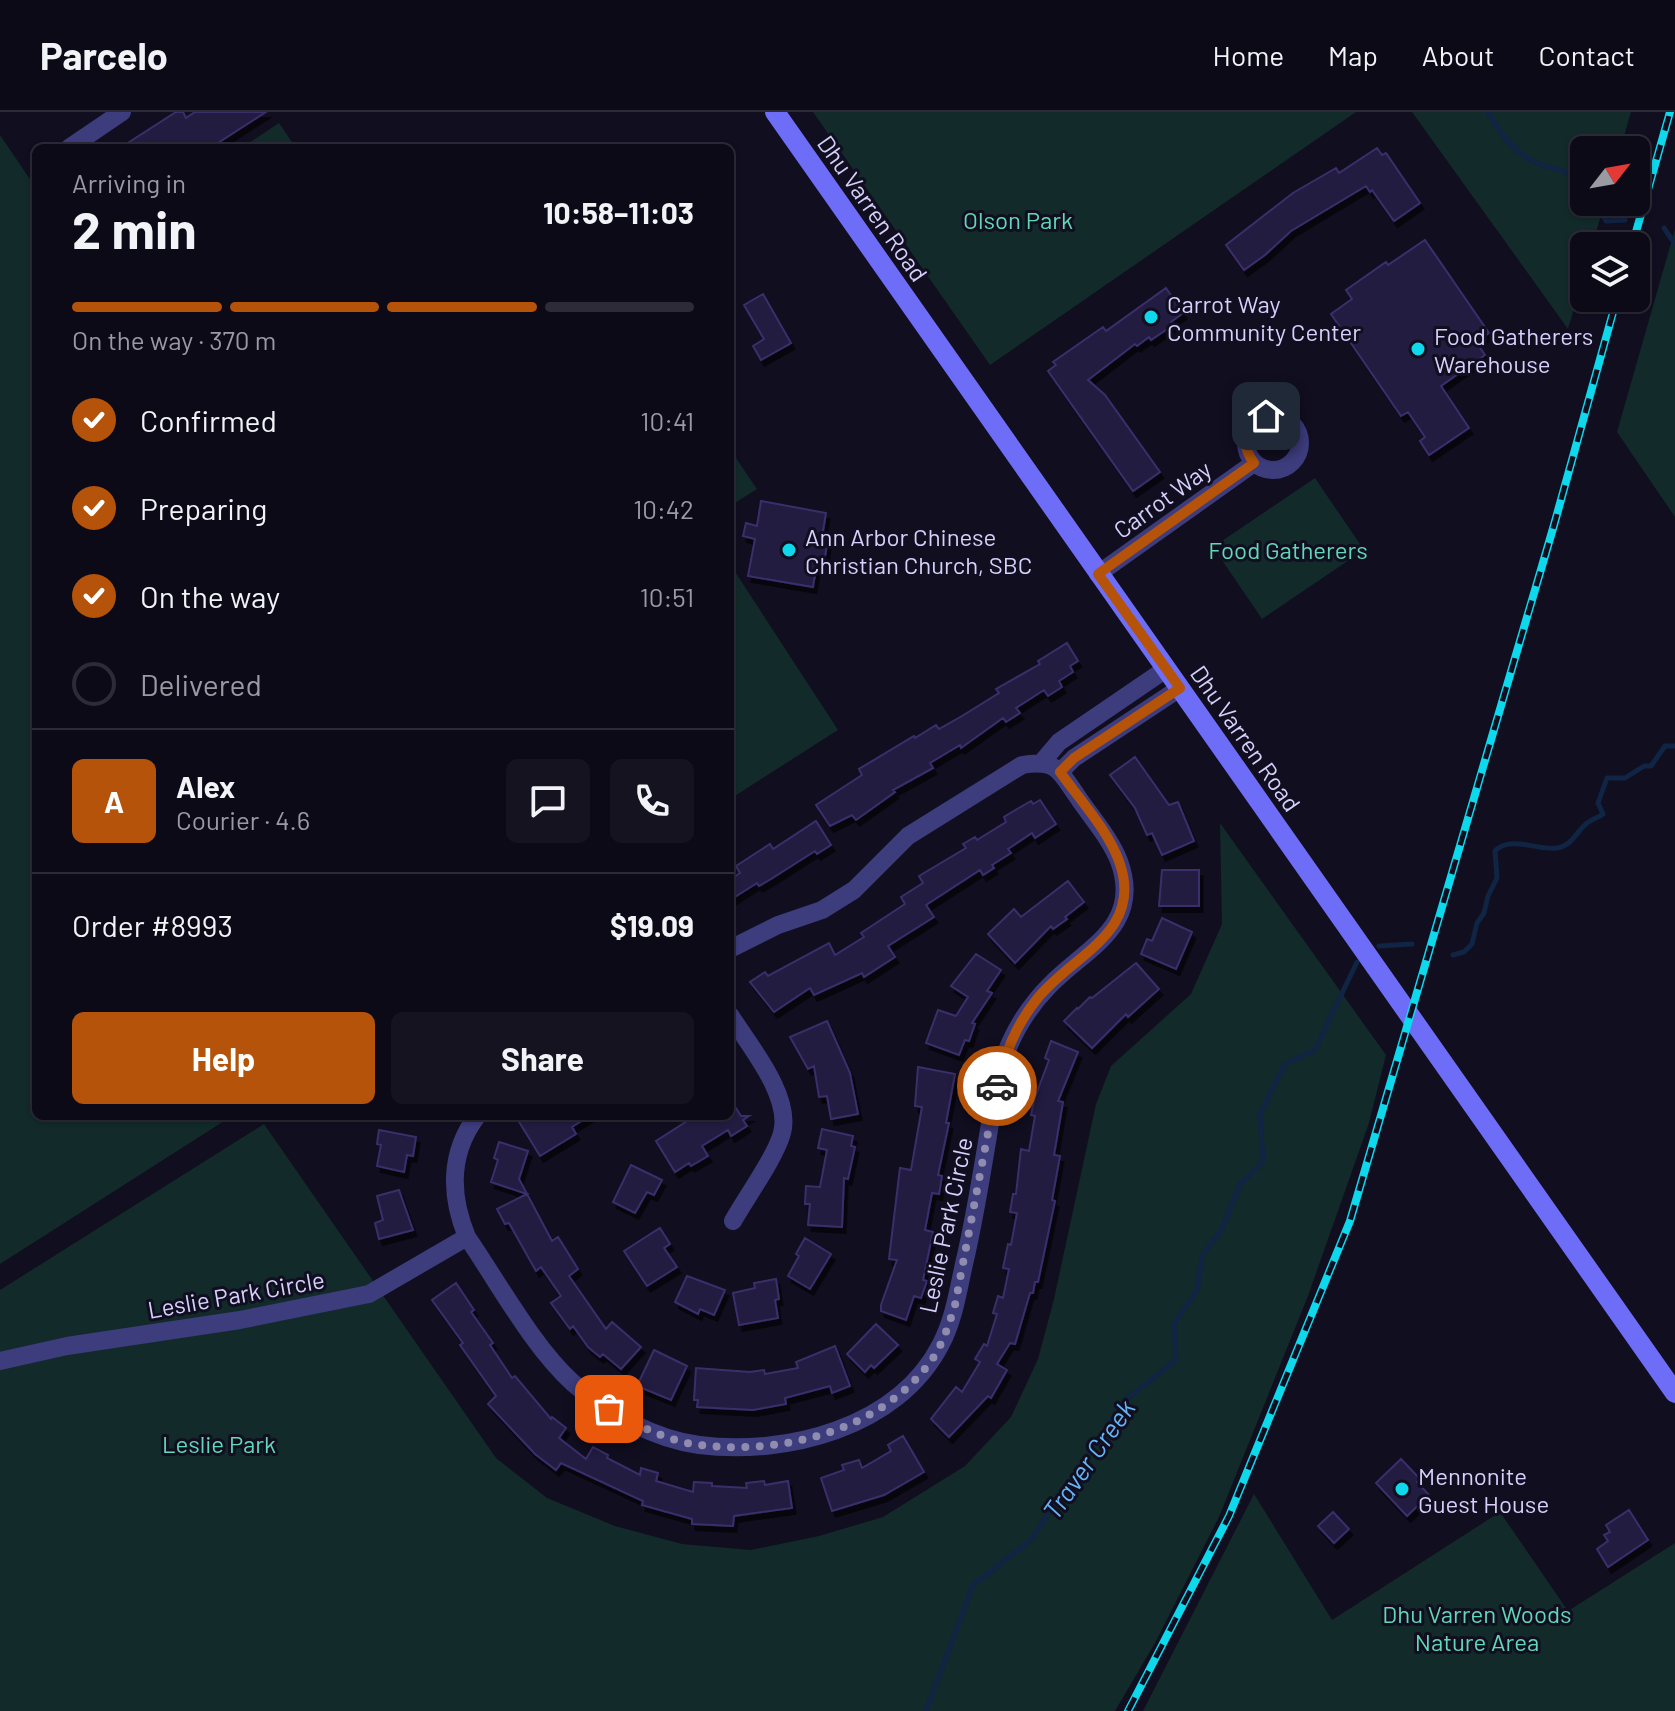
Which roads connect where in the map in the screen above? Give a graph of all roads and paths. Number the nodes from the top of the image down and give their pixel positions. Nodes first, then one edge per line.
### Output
1 (122, 112) edge
2 (775, 112) edge
3 (75, 144) edge
4 (1254, 463) dead end
5 (1098, 574) junction
6 (1166, 669) junction
7 (1180, 688) junction
8 (1092, 720) junction
9 (1104, 738) junction
10 (1042, 762) junction
11 (1060, 772) junction
12 (734, 947) edge
13 (734, 1021) edge
14 (475, 1120) edge
15 (733, 1221) dead end
16 (467, 1237) junction
17 (0, 1361) edge
18 (1675, 1393) edge

1 - 3 street
2 - 5 main road, Dhu Varren Road
4 - 5 street, Carrot Way
5 - 6 main road, Dhu Varren Road
6 - 7 main road, Dhu Varren Road
6 - 8 street
7 - 9 street
7 - 18 main road, Dhu Varren Road
8 - 9 street
8 - 10 street
9 - 11 street
10 - 11 street, Leslie Park Circle
10 - 12 street
11 - 16 street, Leslie Park Circle
13 - 15 street
14 - 16 street, Leslie Park Circle
16 - 17 street, Leslie Park Circle

